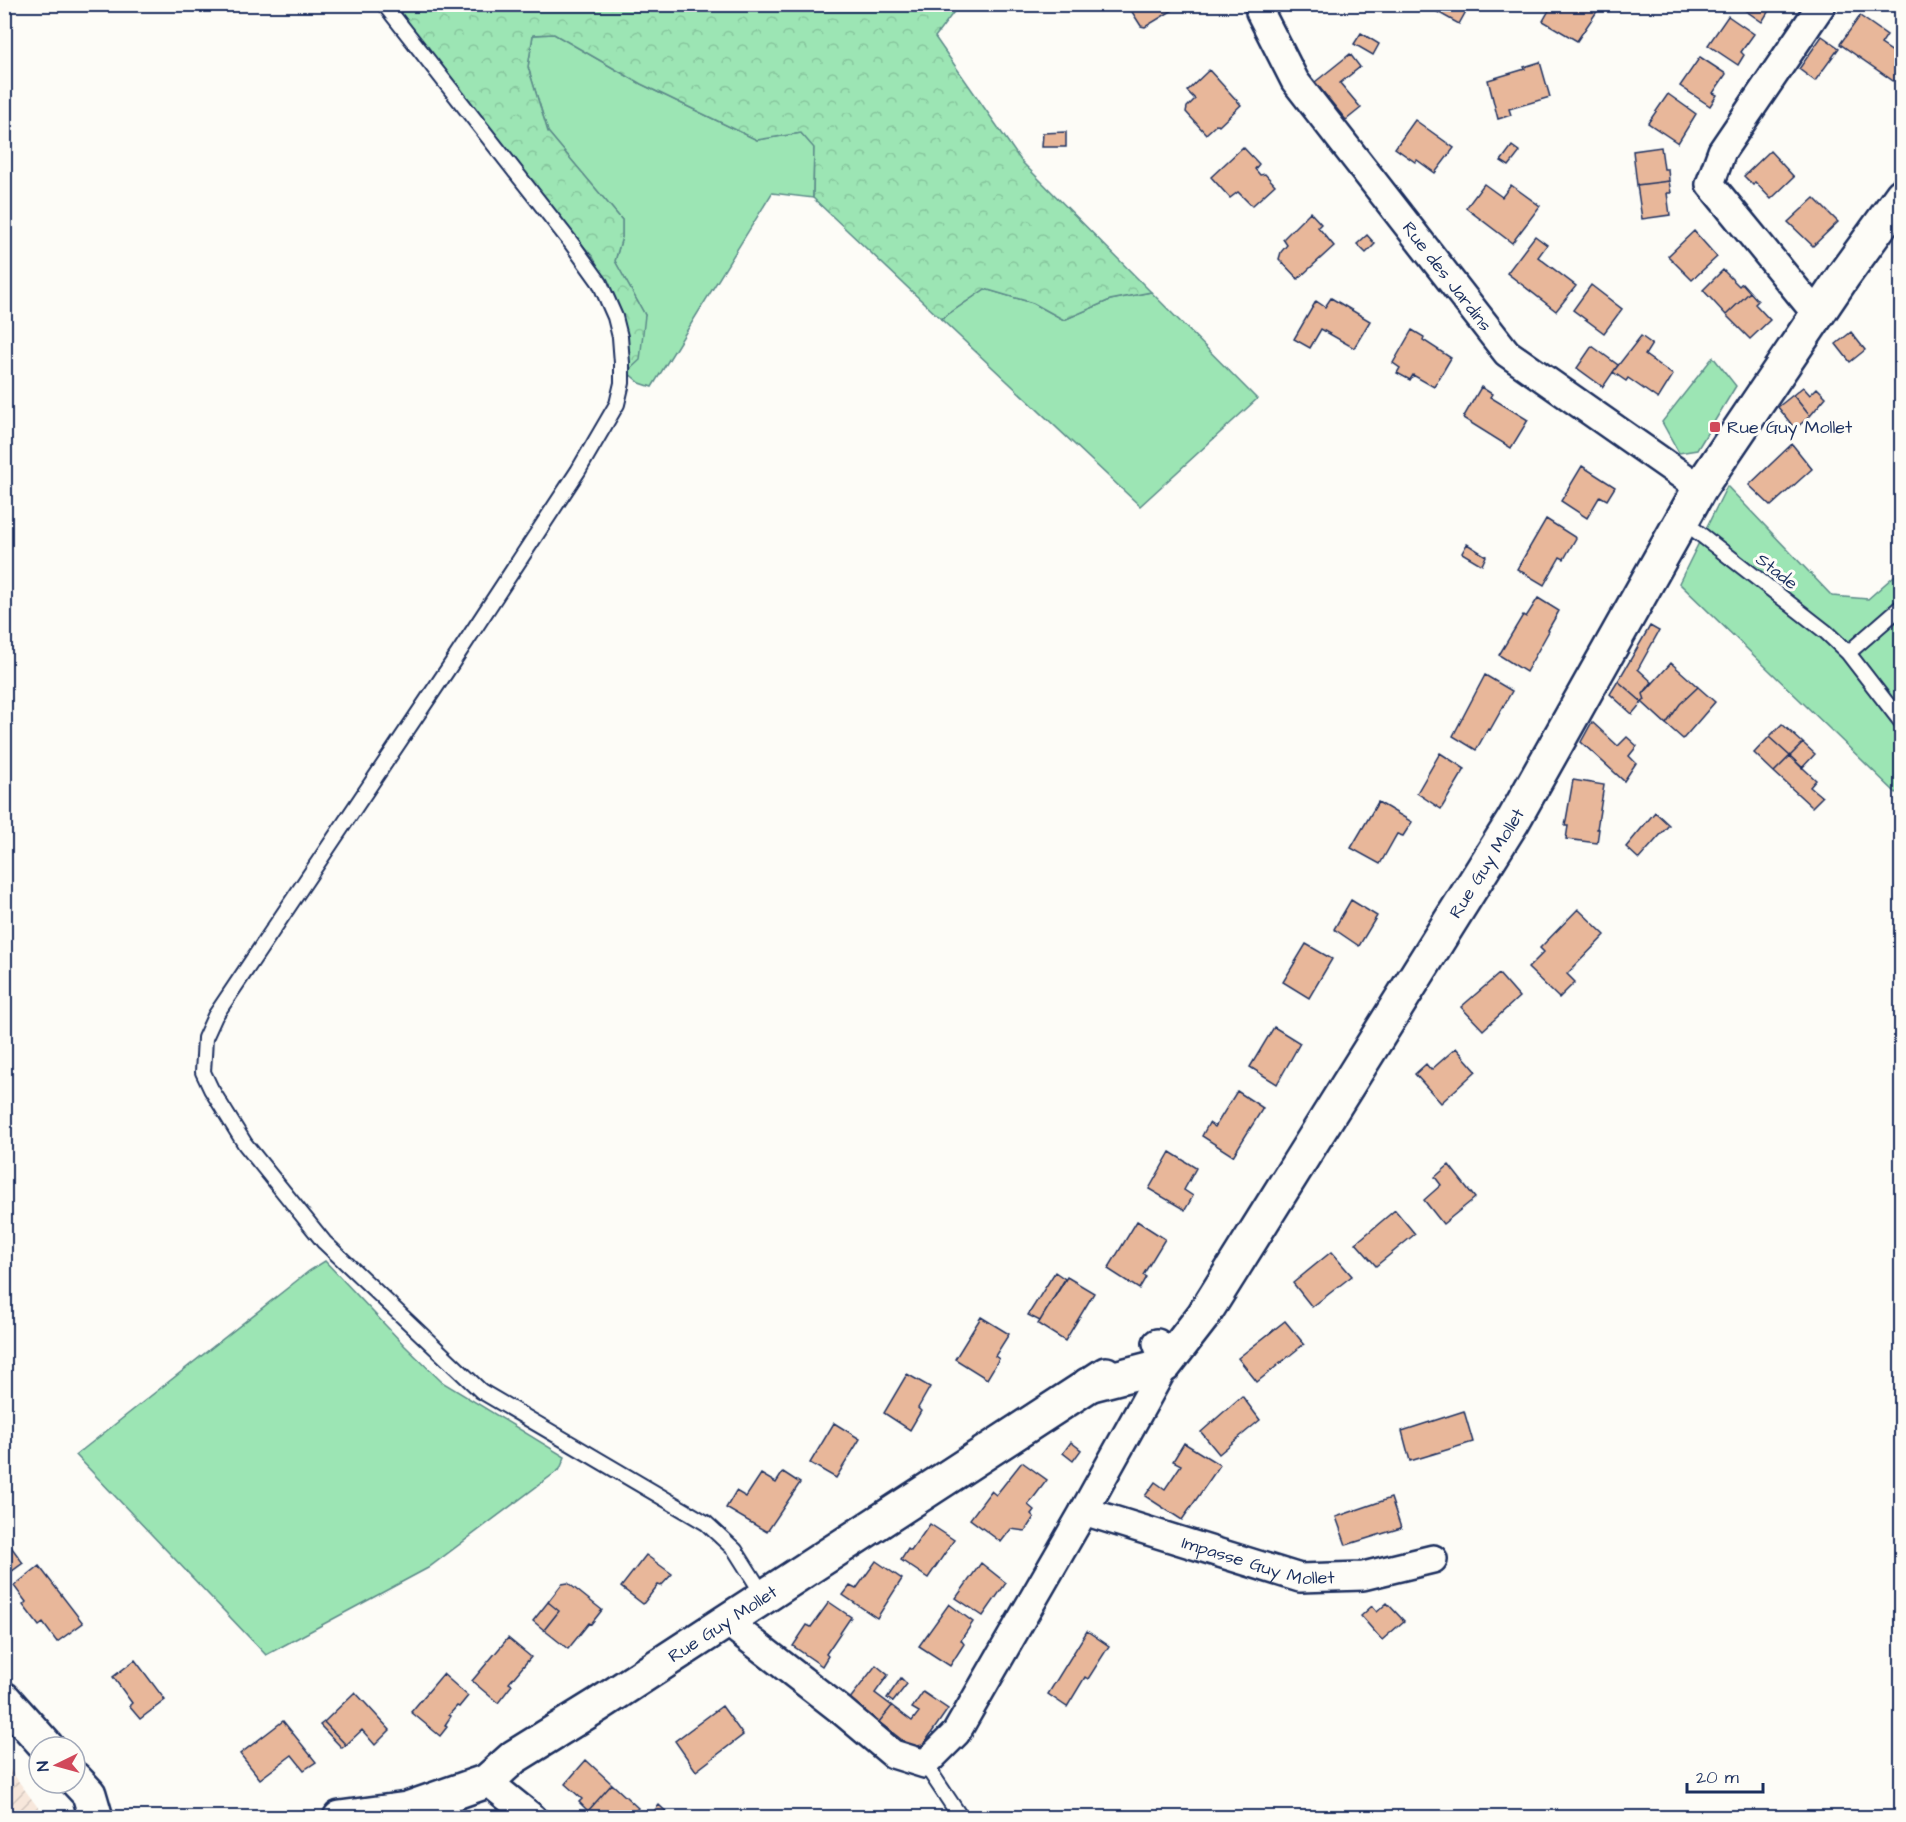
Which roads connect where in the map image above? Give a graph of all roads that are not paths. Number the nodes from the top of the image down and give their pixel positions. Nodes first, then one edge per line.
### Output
1 (384, 4) edge
2 (1260, 4) edge
3 (1822, 4) edge
4 (1902, 195) edge
5 (1818, 316) junction
6 (1700, 488) junction
7 (1682, 520) junction
8 (1902, 606) edge
9 (1848, 653) junction
10 (1902, 723) edge
11 (1161, 1354) junction
12 (1084, 1511) junction
13 (1433, 1559) dead end
14 (764, 1596) junction
15 (726, 1622) junction
16 (4, 1699) edge
17 (36, 1735) edge
18 (925, 1764) junction
19 (488, 1781) junction
20 (87, 1792) edge
21 (96, 1818) edge
22 (340, 1818) edge
23 (533, 1818) edge
24 (961, 1818) edge

1 - 14 lane
2 - 6 street, Rue des Jardins
3 - 5 street
4 - 5 street, Rue Guy Mollet
5 - 6 street, Rue Guy Mollet
6 - 7 street, Rue Guy Mollet
7 - 9 lane, Stade
7 - 11 street, Rue Guy Mollet
8 - 9 lane
9 - 10 lane, Stade
11 - 12 street
11 - 14 street, Rue Guy Mollet
12 - 13 street, Impasse Guy Mollet
12 - 18 street
14 - 15 street, Rue Guy Mollet
15 - 18 street
15 - 19 street, Rue Guy Mollet
16 - 17 street
18 - 24 lane
19 - 22 street, Rue Guy Mollet
19 - 23 street
20 - 21 street

